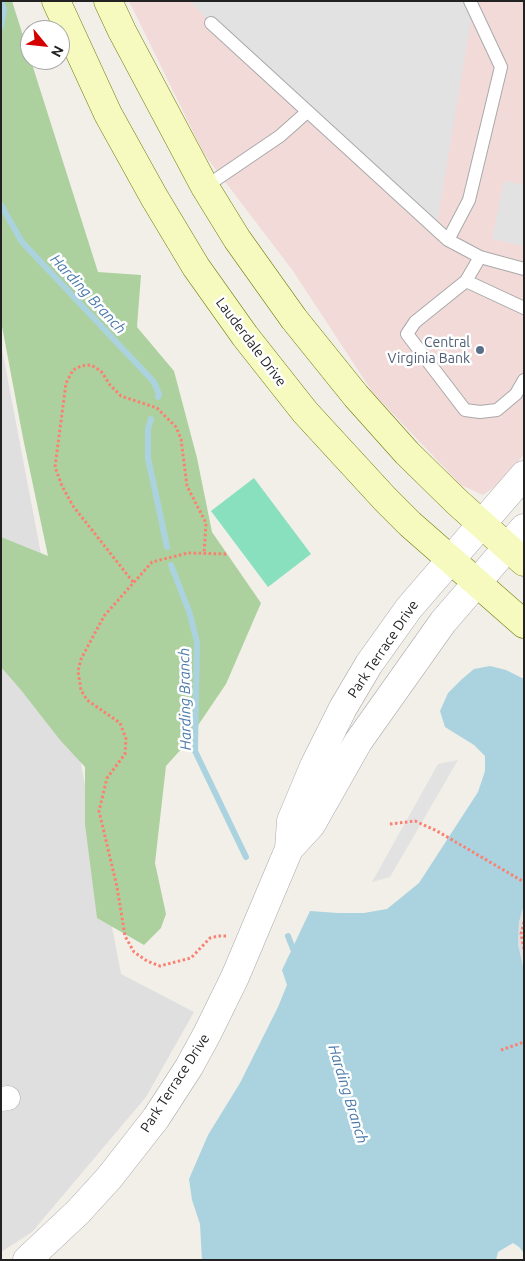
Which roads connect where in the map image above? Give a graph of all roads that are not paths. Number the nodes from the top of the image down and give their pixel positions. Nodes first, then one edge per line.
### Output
1 (56, 1) edge
2 (108, 1) edge
3 (470, 1) edge
4 (211, 23) dead end
5 (307, 112) junction
6 (205, 187) junction
7 (448, 240) junction
8 (480, 257) junction
9 (524, 269) edge
10 (466, 281) junction
11 (524, 308) edge
12 (524, 380) edge
13 (524, 475) edge
14 (481, 524) junction
15 (518, 546) edge
16 (451, 559) junction
17 (476, 583) junction
18 (524, 624) edge
19 (289, 849) junction
20 (27, 1260) edge

1 - 16 main road, Lauderdale Drive
2 - 6 main road
3 - 7 lane
4 - 5 lane
5 - 6 lane
5 - 7 lane
6 - 14 main road
7 - 8 lane
8 - 9 lane
8 - 10 lane
10 - 11 lane
10 - 12 lane
13 - 14 street, Park Terrace Drive
14 - 15 main road
14 - 16 street, Park Terrace Drive
15 - 17 street, Park Terrace Drive
16 - 17 main road, Lauderdale Drive
16 - 19 street, Park Terrace Drive
17 - 18 main road, Lauderdale Drive
17 - 19 street, Park Terrace Drive
19 - 20 street, Park Terrace Drive

